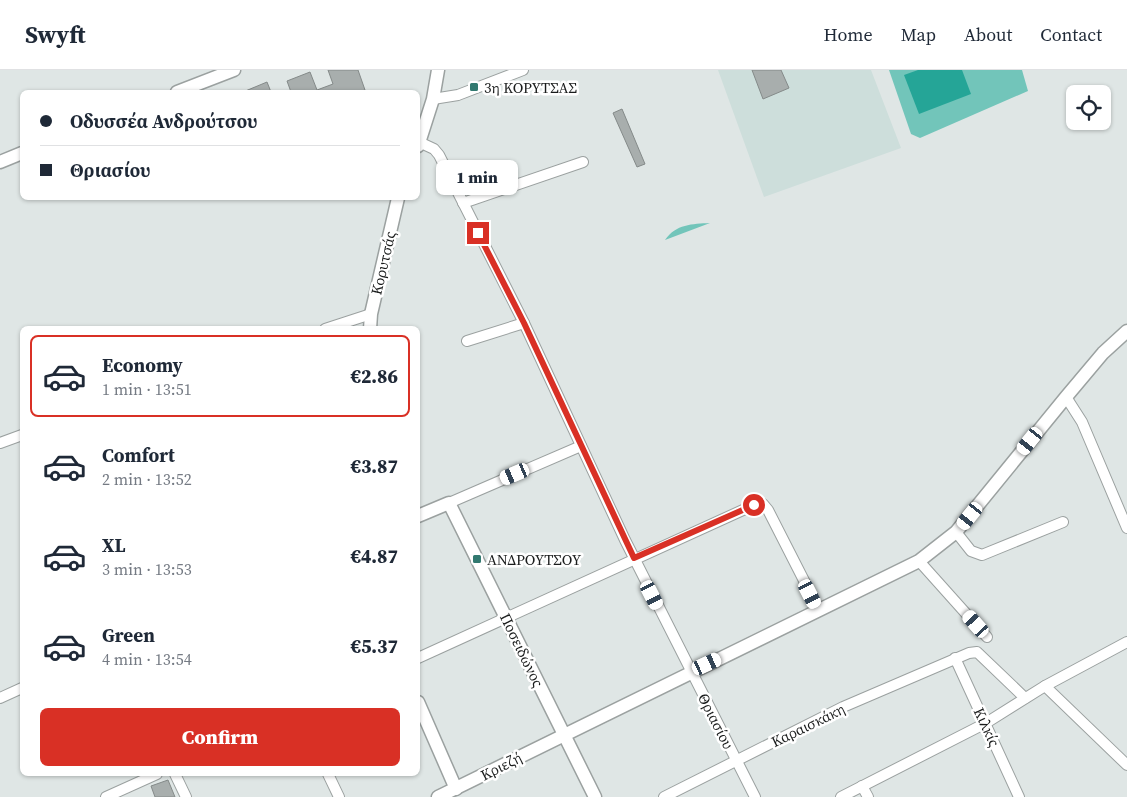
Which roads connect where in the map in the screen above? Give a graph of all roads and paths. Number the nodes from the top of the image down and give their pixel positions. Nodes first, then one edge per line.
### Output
1 (234, 70) edge
2 (438, 70) edge
3 (523, 70) edge
4 (182, 90) edge
5 (433, 99) junction
6 (420, 138) edge
7 (420, 145) edge
8 (20, 154) edge
9 (0, 162) edge
10 (583, 162) dead end
11 (398, 200) edge
12 (463, 203) junction
13 (371, 314) junction
14 (524, 323) junction
15 (334, 326) edge
16 (370, 326) edge
17 (1127, 330) edge
18 (467, 341) dead end
19 (1066, 397) junction
20 (20, 436) edge
21 (0, 443) edge
22 (581, 446) junction
23 (449, 502) junction
24 (420, 515) edge
25 (1063, 522) dead end
26 (1127, 528) edge
27 (956, 532) junction
28 (634, 558) junction
29 (919, 561) junction
30 (819, 610) junction
31 (507, 619) junction
32 (987, 637) dead end
33 (1127, 642) edge
34 (420, 657) edge
35 (955, 658) junction
36 (691, 672) junction
37 (1045, 686) junction
38 (20, 689) edge
39 (0, 698) edge
40 (1025, 698) junction
41 (420, 707) edge
42 (986, 723) junction
43 (564, 734) junction
44 (736, 760) junction
45 (1127, 765) edge
46 (153, 776) edge
47 (176, 776) edge
48 (329, 776) edge
49 (862, 786) junction
50 (456, 789) junction
51 (106, 797) edge
52 (186, 797) edge
53 (339, 797) edge
54 (439, 797) edge
55 (595, 797) edge
56 (664, 797) edge
57 (754, 797) edge
58 (841, 797) edge
59 (868, 797) edge
60 (1019, 797) edge

1 - 4 street
2 - 5 street
3 - 5 street
5 - 6 street
7 - 12 street, Θριασίου
8 - 9 street
10 - 12 street
11 - 13 street, Κορυτσάς
12 - 14 street, Θριασίου
13 - 15 street
13 - 16 street, Κορυτσάς
14 - 18 street
14 - 22 street, Θριασίου
17 - 19 street, Κριεζή
19 - 26 street
19 - 27 street, Κριεζή
20 - 21 street
22 - 23 street
22 - 28 street, Θριασίου
23 - 24 street
23 - 31 street, Ποσειδώνος
25 - 27 street
27 - 29 street, Κριεζή
28 - 30 street
28 - 31 street
28 - 36 street, Θριασίου
29 - 30 street, Κριεζή
29 - 32 street
30 - 36 street, Κριεζή
31 - 34 street
31 - 43 street, Ποσειδώνος
33 - 37 street
35 - 40 street, Καραισκάκη
35 - 42 street, Κιλκίς
35 - 44 street, Καραισκάκη
36 - 43 street, Κριεζή
36 - 44 street, Θριασίου
37 - 40 street
37 - 45 street
38 - 39 street
40 - 42 street
41 - 50 street
42 - 49 street
42 - 60 street, Κιλκίς
43 - 50 street, Κριεζή
43 - 55 street, Ποσειδώνος
44 - 56 street, Καραισκάκη
44 - 57 street, Θριασίου
46 - 51 street
47 - 52 street
48 - 53 street
49 - 58 street
49 - 59 street
50 - 54 street, Κριεζή

